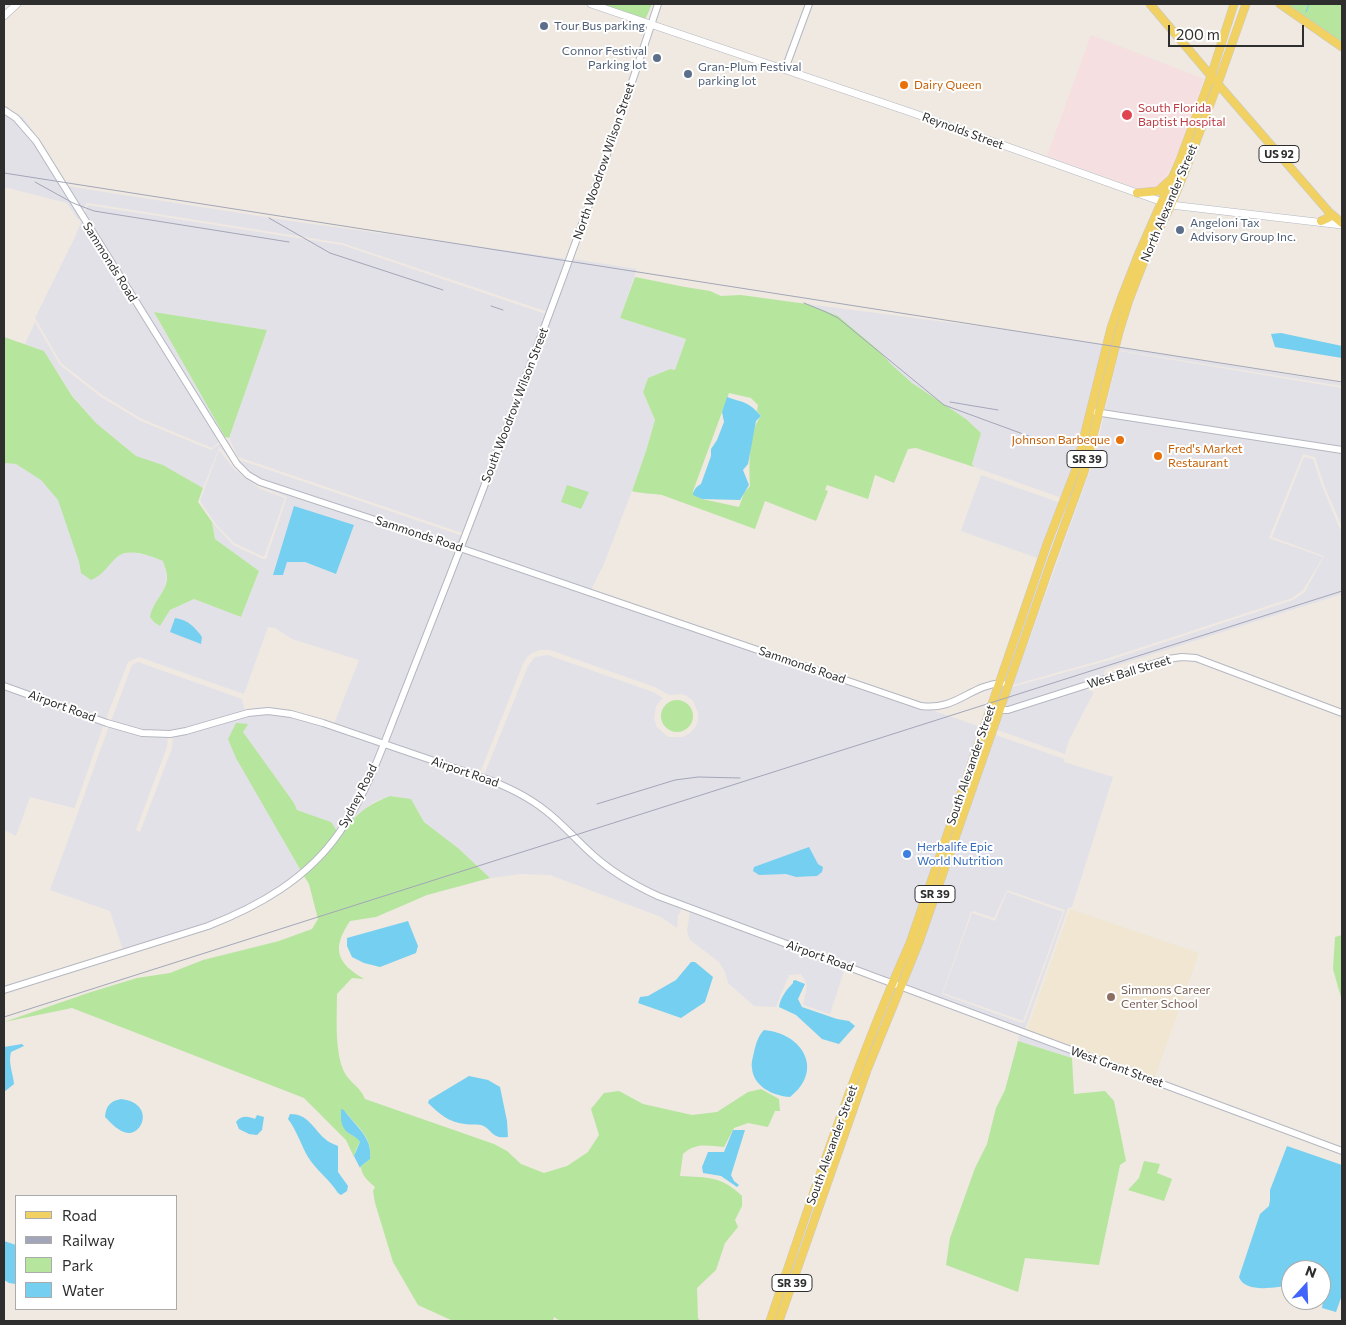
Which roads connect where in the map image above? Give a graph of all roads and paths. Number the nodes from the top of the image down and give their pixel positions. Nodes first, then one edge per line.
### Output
1 (17, 4) edge
2 (591, 4) edge
3 (658, 4) edge
4 (809, 4) edge
5 (1150, 4) edge
6 (1234, 4) edge
7 (1246, 4) edge
8 (1280, 4) edge
9 (4, 16) edge
10 (651, 24) junction
11 (1342, 47) edge
12 (784, 69) junction
13 (1211, 76) junction
14 (1218, 83) junction
15 (4, 110) edge
16 (1174, 174) junction
17 (1137, 193) junction
18 (1162, 202) junction
19 (1171, 205) junction
20 (1329, 212) junction
21 (1321, 222) junction
22 (1342, 224) edge
23 (570, 261) joint
24 (1107, 346) joint
25 (1116, 347) joint
26 (1095, 412) junction
27 (1342, 450) edge
28 (460, 548) junction
29 (999, 683) junction
30 (1008, 684) junction
31 (4, 686) edge
32 (999, 710) junction
33 (1342, 713) edge
34 (384, 744) junction
35 (965, 797) junction
36 (896, 984) junction
37 (4, 990) edge
38 (834, 1140) junction
39 (842, 1142) junction
40 (1342, 1151) edge
41 (770, 1321) edge
42 (779, 1321) edge

1 - 9 main road
2 - 10 main road, Reynolds Street
3 - 10 street, North Woodrow Wilson Street
4 - 12 street
5 - 13 main road
6 - 13 main road, North Alexander Street / SR 39
7 - 14 main road, North Alexander Street / SR 39
8 - 11 main road
10 - 12 main road, Reynolds Street
10 - 23 street, North Woodrow Wilson Street
12 - 17 main road, Reynolds Street
13 - 14 main road
13 - 16 main road, North Alexander Street / SR 39
14 - 19 main road, North Alexander Street / SR 39
14 - 20 main road, US 92
15 - 28 street, Sammonds Road
16 - 17 main road
16 - 18 main road, North Alexander Street / SR 39
17 - 18 main road, Reynolds Street
18 - 19 main road, Reynolds Street
18 - 24 main road, North Alexander Street / SR 39
19 - 21 main road, Reynolds Street
19 - 25 main road, North Alexander Street / SR 39
20 - 21 main road
20 - 22 main road, US 92
21 - 22 main road, Reynolds Street
23 - 28 street, South Woodrow Wilson Street
24 - 26 main road, South Alexander Street / SR 39
25 - 26 main road, South Alexander Street / SR 39
26 - 27 street
26 - 29 main road, South Alexander Street / SR 39
26 - 30 main road, South Alexander Street / SR 39
28 - 29 street, Sammonds Road
28 - 34 street, Sydney Road
29 - 30 street, Sammonds Road
29 - 35 main road, South Alexander Street / SR 39
30 - 32 main road, South Alexander Street / SR 39
31 - 34 street, Airport Road
32 - 33 street, West Ball Street
32 - 35 main road, South Alexander Street / SR 39
34 - 36 street, Airport Road
34 - 37 street, Sydney Road
35 - 36 main road, South Alexander Street / SR 39
36 - 38 main road, South Alexander Street / SR 39
36 - 39 main road, South Alexander Street / SR 39
36 - 40 street, West Grant Street
38 - 39 main road
38 - 41 main road, South Alexander Street / SR 39
39 - 42 main road, South Alexander Street / SR 39

